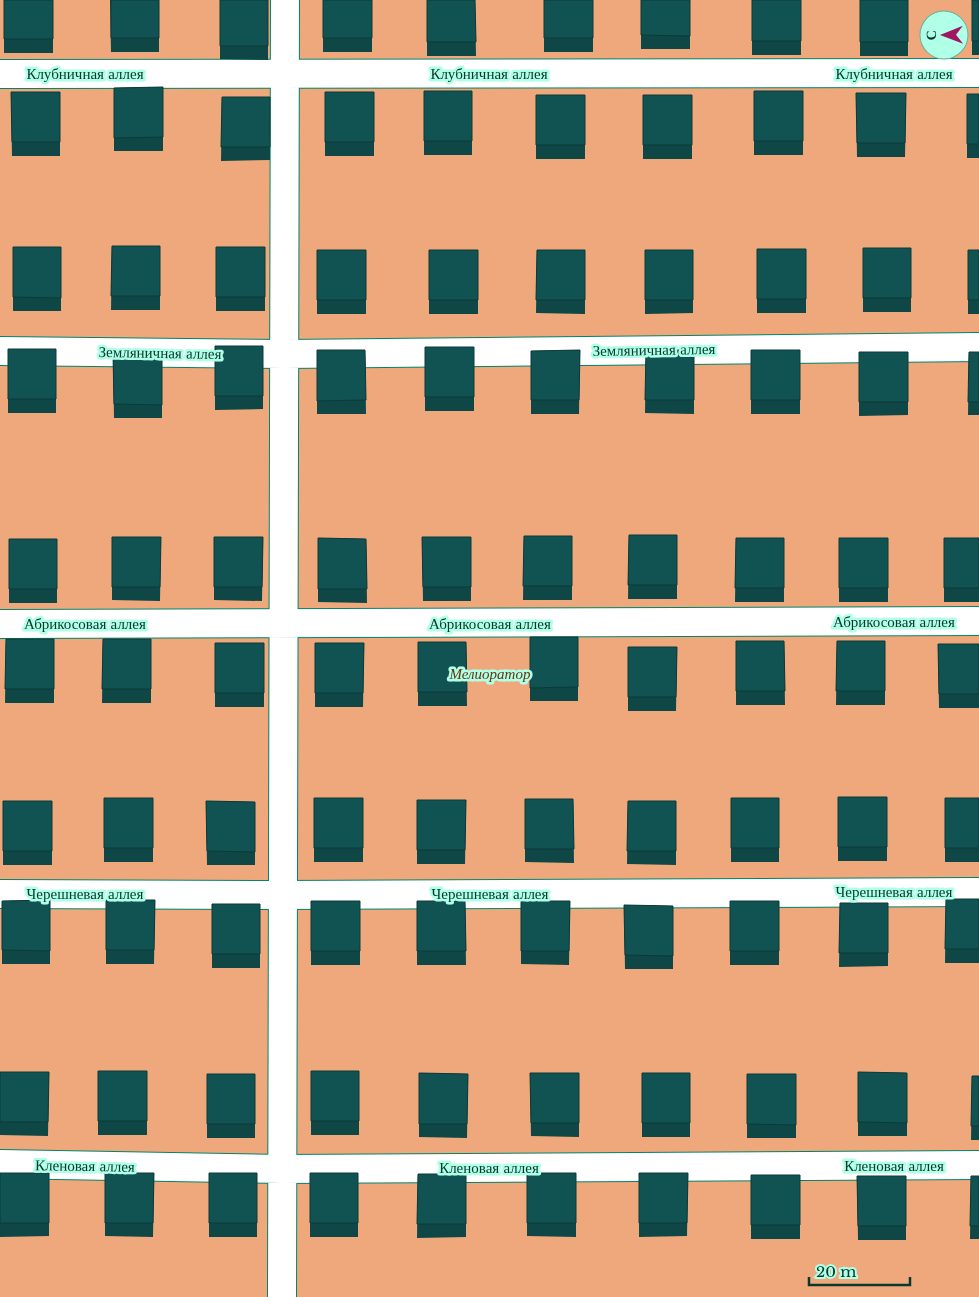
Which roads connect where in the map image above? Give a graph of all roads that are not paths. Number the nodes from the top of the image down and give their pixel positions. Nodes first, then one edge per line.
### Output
1 (285, 0) edge
2 (0, 74) edge
3 (285, 74) junction
4 (979, 74) edge
5 (979, 347) edge
6 (0, 351) edge
7 (285, 354) junction
8 (979, 622) edge
9 (0, 624) edge
10 (284, 624) junction
11 (979, 892) edge
12 (0, 894) edge
13 (283, 895) junction
14 (0, 1164) edge
15 (979, 1165) edge
16 (282, 1170) junction
17 (282, 1297) edge

1 - 3 street
2 - 3 street, Клубничная аллея
3 - 4 street, Клубничная аллея
3 - 7 street
5 - 7 street, Земляничная аллея
6 - 7 street, Земляничная аллея
7 - 10 street
8 - 10 street, Абрикосовая аллея
9 - 10 street, Абрикосовая аллея
10 - 13 street
11 - 13 street, Черешневая аллея
12 - 13 street, Черешневая аллея
13 - 16 street
14 - 16 street, Кленовая аллея
15 - 16 street, Кленовая аллея
16 - 17 street

